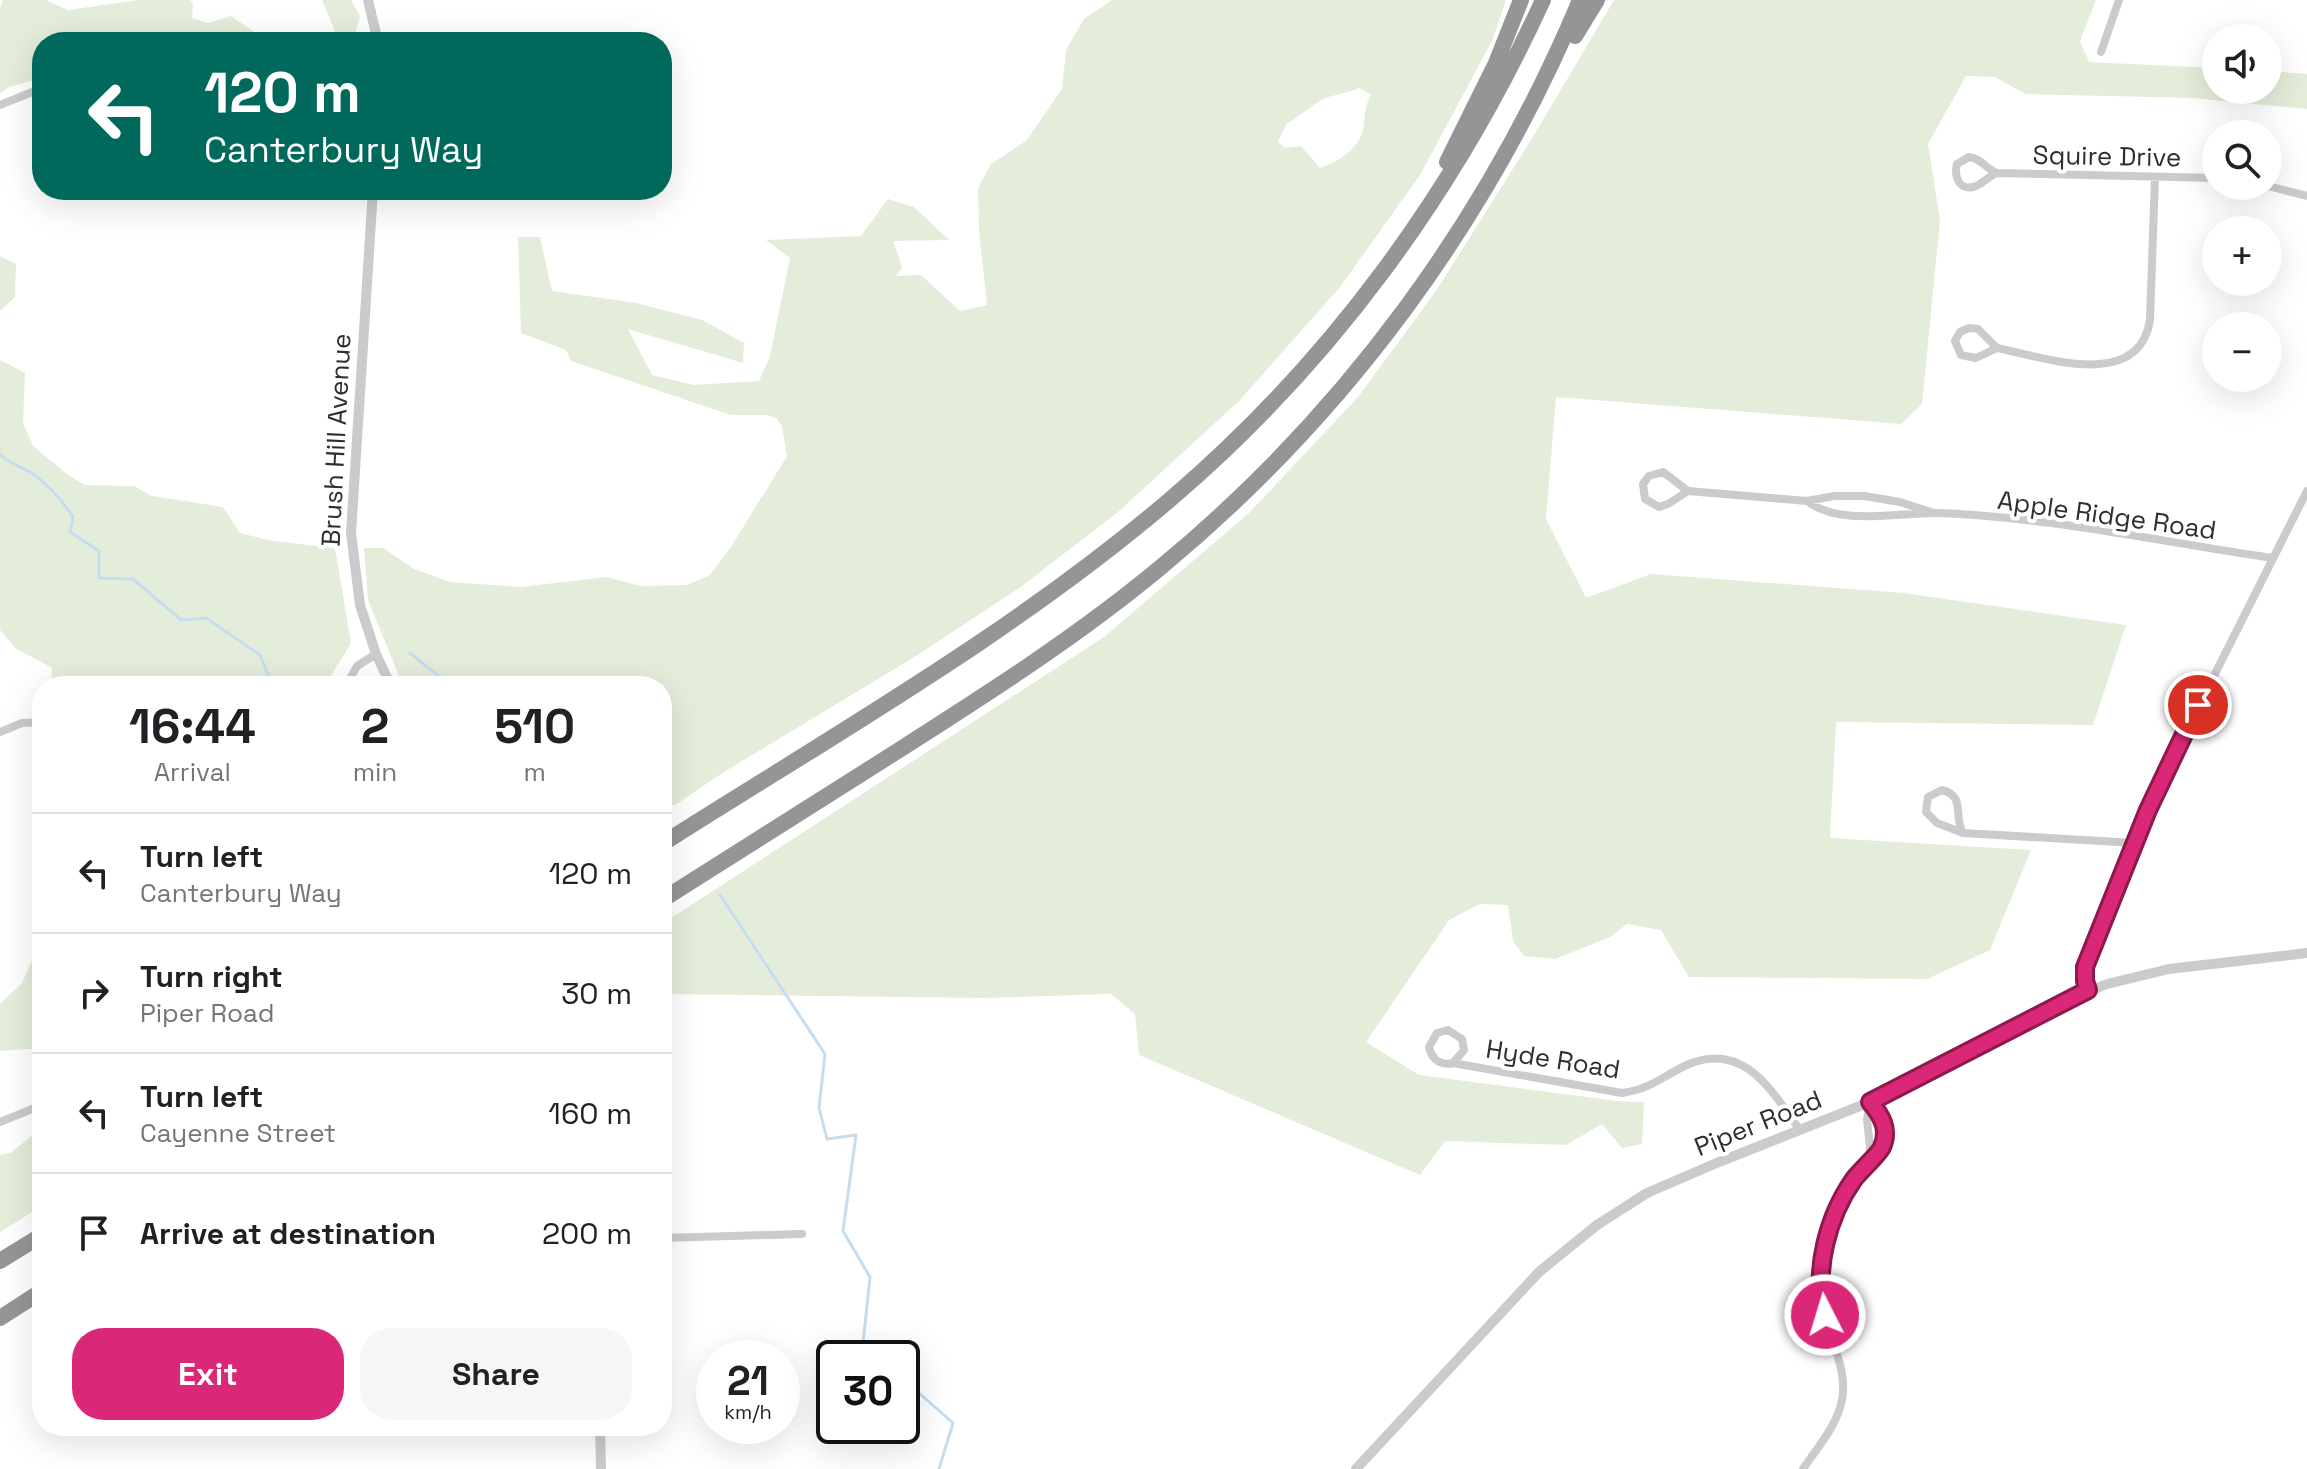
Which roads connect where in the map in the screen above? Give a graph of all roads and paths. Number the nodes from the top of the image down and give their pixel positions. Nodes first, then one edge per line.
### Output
1 (368, 0) edge
2 (1521, 0) edge
3 (1543, 0) edge
4 (1580, 0) edge
5 (1597, 0) edge
6 (2119, 0) edge
7 (376, 32) edge
8 (2101, 52) dead end
9 (32, 92) edge
10 (0, 105) edge
11 (1517, 134) junction
12 (1997, 173) junction
13 (2155, 177) junction
14 (2202, 178) edge
15 (2282, 190) edge
16 (2307, 196) edge
17 (372, 200) edge
18 (1422, 218) junction
19 (1997, 348) junction
20 (1688, 491) junction
21 (2307, 491) edge
22 (1864, 496) junction
23 (1807, 501) junction
24 (1935, 513) junction
25 (1862, 516) junction
26 (2272, 558) junction
27 (376, 654) junction
28 (352, 676) edge
29 (386, 676) edge
30 (32, 722) edge
31 (0, 732) edge
32 (1963, 833) junction
33 (672, 838) edge
34 (2135, 843) junction
35 (672, 894) edge
36 (2307, 953) edge
37 (2088, 990) junction
38 (1453, 1063) junction
39 (1870, 1102) junction
40 (32, 1109) edge
41 (0, 1122) edge
42 (1800, 1130) junction
43 (1871, 1158) junction
44 (802, 1234) dead end
45 (672, 1238) edge
46 (32, 1241) edge
47 (0, 1261) edge
48 (32, 1297) edge
49 (0, 1318) edge
50 (600, 1436) edge
51 (601, 1469) edge
52 (1356, 1469) edge
53 (1803, 1469) edge

1 - 7 street
2 - 18 highway
3 - 18 highway
4 - 11 highway
5 - 11 highway
6 - 8 street
9 - 10 street
11 - 35 highway
12 - 12 street, Squire Drive
12 - 13 street, Squire Drive
13 - 14 street, Squire Drive
13 - 19 street
15 - 16 street
17 - 27 street, Brush Hill Avenue
18 - 33 highway
19 - 19 street
20 - 20 street, Apple Ridge Road
20 - 23 street, Apple Ridge Road
21 - 26 street
22 - 23 street, Apple Ridge Road
22 - 24 street, Apple Ridge Road
22 - 25 street
23 - 25 street, Apple Ridge Road
24 - 25 street, Apple Ridge Road
24 - 26 street, Apple Ridge Road
26 - 34 street
27 - 28 street
27 - 29 street, Brush Hill Avenue
30 - 31 street
32 - 32 street
32 - 34 street
34 - 37 street
36 - 37 street, Piper Road
37 - 39 street, Piper Road
38 - 38 street, Hyde Road
38 - 42 street, Hyde Road
39 - 42 street, Piper Road
39 - 43 street
39 - 43 street
40 - 41 street
42 - 52 street, Piper Road
43 - 53 street
44 - 45 street
46 - 47 highway
48 - 49 highway
50 - 51 street

